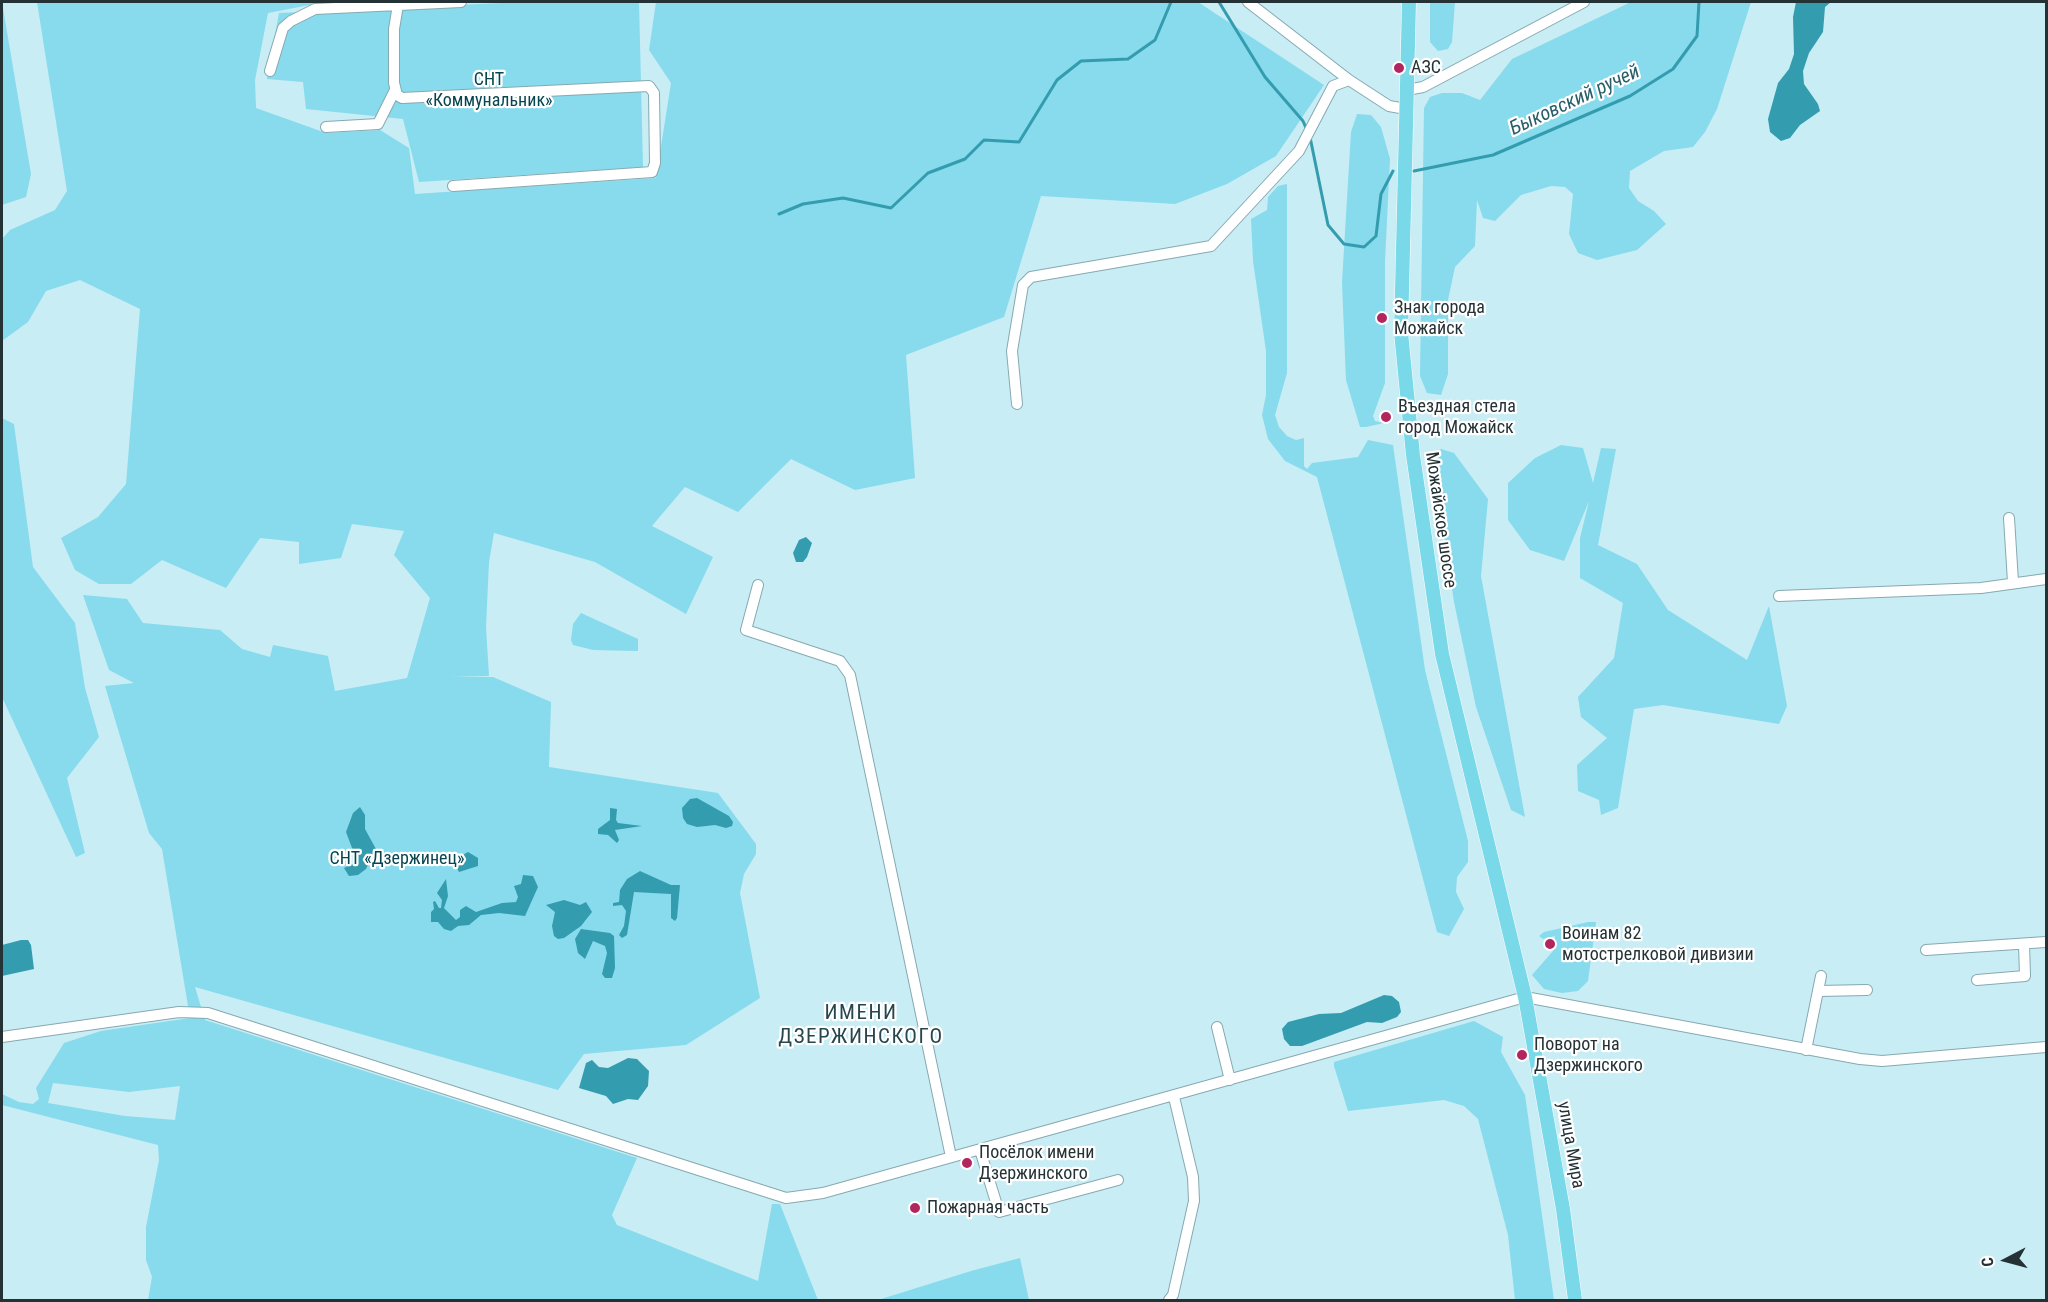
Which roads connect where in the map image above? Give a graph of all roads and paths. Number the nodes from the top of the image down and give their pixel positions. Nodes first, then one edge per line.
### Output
1 (461, 2) edge
2 (1248, 2) edge
3 (1409, 2) edge
4 (1584, 2) edge
5 (398, 4) junction
6 (270, 71) dead end
7 (1349, 80) junction
8 (395, 90) junction
9 (1407, 90) junction
10 (1406, 109) junction
11 (326, 127) dead end
12 (453, 186) dead end
13 (1017, 404) dead end
14 (2009, 518) dead end
15 (2046, 579) edge
16 (2013, 582) junction
17 (758, 585) dead end
18 (1779, 596) dead end
19 (2046, 942) edge
20 (2024, 944) junction
21 (1926, 950) dead end
22 (1821, 976) dead end
23 (1977, 980) dead end
24 (1867, 990) dead end
25 (1819, 991) junction
26 (1525, 997) junction
27 (1217, 1028) dead end
28 (2, 1037) edge
29 (2046, 1047) edge
30 (1806, 1050) junction
31 (1230, 1080) junction
32 (1174, 1097) junction
33 (980, 1149) junction
34 (951, 1157) junction
35 (1118, 1180) dead end
36 (1169, 1300) edge
37 (1575, 1300) edge

1 - 5 street
2 - 7 street
3 - 9 main road, Можайское шоссе
4 - 9 street
5 - 6 street
5 - 8 street
7 - 10 street
7 - 13 street
8 - 11 street
8 - 12 street
9 - 10 main road, Можайское шоссе
10 - 26 main road, Можайское шоссе
14 - 16 street
15 - 16 street
16 - 18 street
17 - 34 street
19 - 20 street
20 - 21 street
20 - 23 street
22 - 25 street
24 - 25 street
25 - 30 street
26 - 30 street
26 - 31 street
26 - 37 main road, улица Мира
27 - 31 street
28 - 34 street
29 - 30 street
31 - 32 street
32 - 33 street
32 - 36 street
33 - 34 street
33 - 35 street

